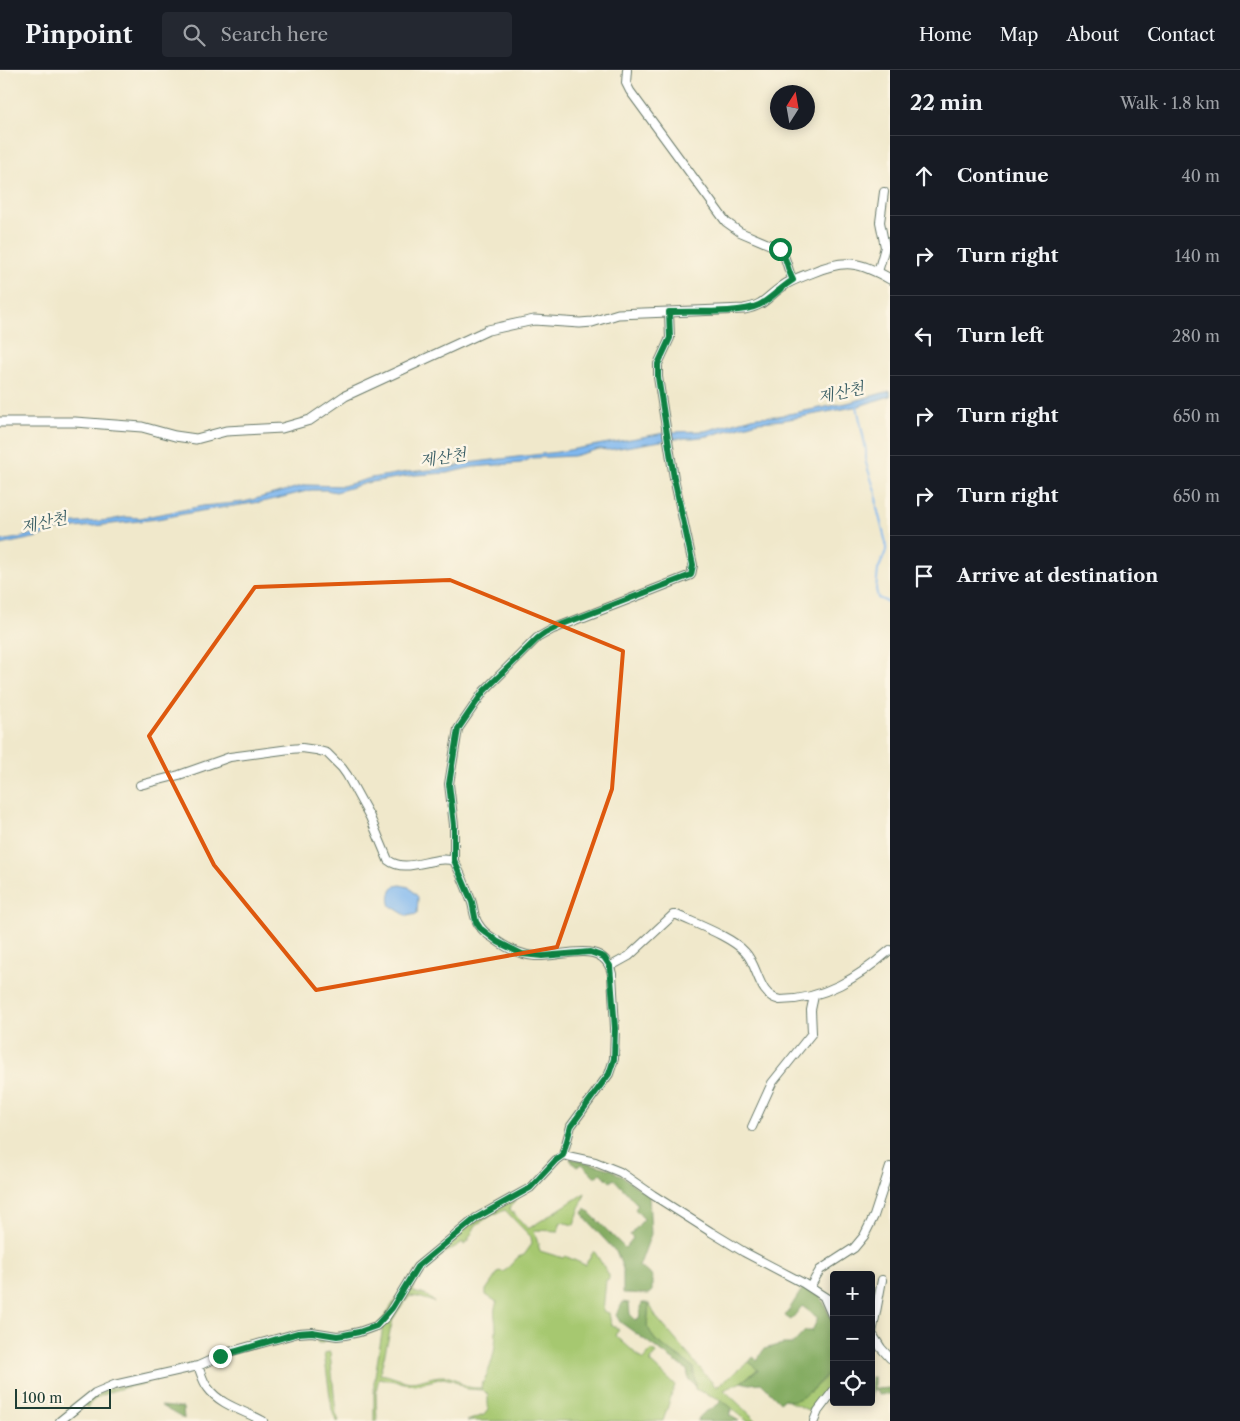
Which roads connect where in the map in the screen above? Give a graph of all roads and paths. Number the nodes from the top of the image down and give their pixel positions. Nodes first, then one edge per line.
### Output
1 (627, 70) edge
2 (884, 192) dead end
3 (888, 246) edge
4 (878, 272) junction
5 (890, 279) edge
6 (793, 280) junction
7 (669, 312) junction
8 (0, 422) edge
9 (140, 785) dead end
10 (454, 860) junction
11 (890, 950) edge
12 (610, 966) junction
13 (814, 996) junction
14 (752, 1128) dead end
15 (563, 1155) junction
16 (890, 1167) edge
17 (882, 1280) dead end
18 (810, 1287) junction
19 (822, 1294) junction
20 (830, 1300) edge
21 (832, 1316) edge
22 (875, 1317) edge
23 (875, 1338) edge
24 (890, 1358) edge
25 (198, 1366) junction
26 (830, 1395) edge
27 (60, 1421) edge
28 (263, 1421) edge
29 (814, 1421) edge

1 - 6 street
2 - 3 street
3 - 4 street
4 - 5 street
4 - 6 street
6 - 7 street
7 - 8 street
7 - 10 street
9 - 10 street
10 - 12 street
11 - 13 street
12 - 13 street
12 - 15 street
13 - 14 street
15 - 18 street
15 - 25 street
16 - 18 street
17 - 22 street
18 - 19 street
19 - 20 street
19 - 21 street
23 - 24 street
25 - 27 street
25 - 28 street
26 - 29 street

